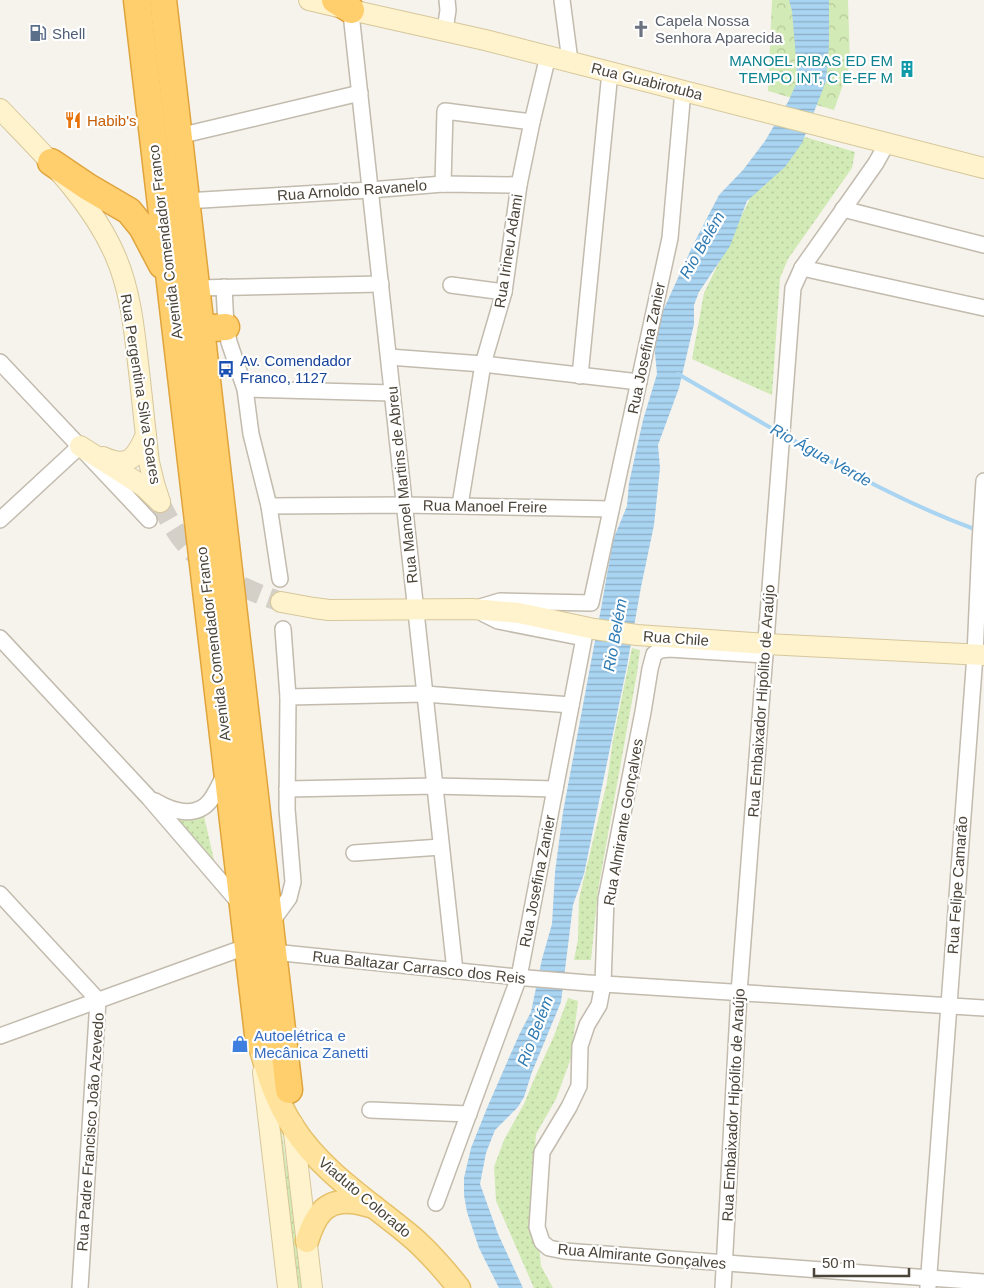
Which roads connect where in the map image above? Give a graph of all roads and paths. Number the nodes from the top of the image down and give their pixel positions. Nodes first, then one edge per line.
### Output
1 (137, 0) edge
2 (163, 0) edge
3 (309, 0) edge
4 (447, 0) edge
5 (562, 0) edge
6 (345, 3) edge
7 (445, 30) junction
8 (548, 56) junction
9 (570, 61) junction
10 (610, 72) junction
11 (683, 90) junction
12 (360, 93) junction
13 (0, 108) edge
14 (532, 122) junction
15 (179, 136) junction
16 (887, 142) junction
17 (50, 162) junction
18 (984, 168) edge
19 (443, 184) junction
20 (519, 185) junction
21 (370, 190) junction
22 (186, 200) junction
23 (843, 209) junction
24 (984, 246) edge
25 (802, 268) junction
26 (170, 281) junction
27 (381, 284) junction
28 (451, 285) dead end
29 (224, 287) junction
30 (196, 288) junction
31 (504, 292) junction
32 (984, 308) edge
33 (214, 328) junction
34 (389, 357) junction
35 (0, 362) edge
36 (483, 364) junction
37 (580, 376) junction
38 (639, 382) junction
39 (245, 389) junction
40 (392, 393) junction
41 (146, 435) junction
42 (80, 446) junction
43 (984, 481) edge
44 (404, 505) junction
45 (460, 505) junction
46 (269, 506) junction
47 (612, 509) junction
48 (0, 520) edge
49 (150, 520) dead end
50 (280, 579) dead end
51 (281, 602) tunnel mouth
52 (416, 609) junction
53 (472, 609) junction
54 (283, 629) dead end
55 (0, 638) edge
56 (765, 649) junction
57 (979, 655) edge
58 (425, 694) junction
59 (288, 697) junction
60 (571, 705) junction
61 (227, 770) junction
62 (435, 786) junction
63 (287, 789) junction
64 (555, 789) junction
65 (150, 798) junction
66 (441, 846) junction
67 (354, 853) dead end
68 (0, 894) edge
69 (244, 908) junction
70 (270, 924) junction
71 (248, 946) junction
72 (273, 952) junction
73 (455, 971) junction
74 (523, 978) junction
75 (596, 984) junction
76 (740, 992) junction
77 (98, 1000) junction
78 (949, 1006) junction
79 (984, 1008) edge
80 (0, 1036) edge
81 (259, 1043) junction
82 (289, 1090) junction
83 (370, 1110) dead end
84 (469, 1114) junction
85 (294, 1128) junction
86 (436, 1203) dead end
87 (375, 1207) junction
88 (307, 1241) junction
89 (725, 1263) junction
90 (984, 1282) edge
91 (928, 1283) edge
92 (80, 1288) edge
93 (288, 1288) edge
94 (312, 1288) edge
95 (459, 1288) edge
96 (475, 1288) edge
97 (723, 1288) edge

1 - 26 highway, Avenida Comendador Franco
2 - 15 highway, Avenida Comendador Franco
3 - 6 main road, Rua Guabirotuba
4 - 7 street
5 - 9 street
6 - 7 main road, Rua Guabirotuba
6 - 12 street, Rua Manoel Martins de Abreu
7 - 8 main road, Rua Guabirotuba
8 - 9 main road, Rua Guabirotuba
8 - 14 street, Rua Irineu Adami
9 - 10 main road, Rua Guabirotuba
10 - 11 main road, Rua Guabirotuba
10 - 37 street
11 - 16 main road, Rua Guabirotuba
11 - 38 street, Rua Josefina Zanier
12 - 15 street
12 - 21 street, Rua Manoel Martins de Abreu
13 - 17 main road, Rua Pergentina Silva Soares
14 - 19 street
14 - 20 street, Rua Irineu Adami
15 - 22 highway, Avenida Comendador Franco
16 - 18 main road, Rua Guabirotuba
16 - 23 street, Rua Embaixador Hipólito de Araújo
17 - 26 highway
17 - 41 main road, Rua Pergentina Silva Soares
19 - 20 street, Rua Arnoldo Ravanelo
19 - 21 street, Rua Arnoldo Ravanelo
20 - 31 street, Rua Irineu Adami
21 - 22 street, Rua Arnoldo Ravanelo
21 - 27 street, Rua Manoel Martins de Abreu
22 - 30 highway, Avenida Comendador Franco
23 - 24 street
23 - 25 street, Rua Embaixador Hipólito de Araújo
25 - 32 street
25 - 56 street, Rua Embaixador Hipólito de Araújo
26 - 61 highway, Avenida Comendador Franco
27 - 29 street
27 - 34 street, Rua Manoel Martins de Abreu
28 - 31 street
29 - 30 street
29 - 33 street, Avenida Comendador Franco
30 - 33 highway, Avenida Comendador Franco
31 - 36 street, Rua Irineu Adami
33 - 39 street, Avenida Comendador Franco
33 - 70 highway, Avenida Comendador Franco
34 - 36 street
34 - 40 street, Rua Manoel Martins de Abreu
35 - 42 street
36 - 37 street
36 - 45 street, Rua Irineu Adami
37 - 38 street
38 - 47 street, Rua Josefina Zanier
39 - 40 street
39 - 46 street, Avenida Comendador Franco
40 - 44 street, Rua Manoel Martins de Abreu
41 - 42 main road
41 - 42 main road, Rua Pergentina Silva Soares
42 - 48 street
42 - 49 street
43 - 57 street, Rua Felipe Camarão
44 - 45 street, Rua Manoel Freire
44 - 46 street, Rua Manoel Freire
44 - 52 street, Rua Manoel Martins de Abreu
45 - 47 street, Rua Manoel Freire
46 - 50 street, Avenida Comendador Franco
47 - 53 street, Rua Josefina Zanier
51 - 52 main road, Rua Chile
52 - 53 main road, Rua Chile
52 - 58 street, Rua Manoel Martins de Abreu
53 - 56 main road, Rua Chile
53 - 60 street, Rua Josefina Zanier
54 - 59 street
55 - 65 street
56 - 57 main road, Rua Chile
56 - 75 street, Rua Almirante Gonçalves
56 - 76 street, Rua Embaixador Hipólito de Araújo
57 - 78 street, Rua Felipe Camarão
58 - 59 street
58 - 60 street
58 - 62 street, Rua Manoel Martins de Abreu
59 - 63 street
60 - 64 street, Rua Josefina Zanier
61 - 65 street
61 - 69 highway, Avenida Comendador Franco
62 - 63 street
62 - 64 street
62 - 66 street, Rua Manoel Martins de Abreu
63 - 70 street
64 - 74 street, Rua Josefina Zanier
65 - 69 street
66 - 67 street
66 - 73 street, Rua Manoel Martins de Abreu
68 - 77 street, Rua Padre Francisco João Azevedo
69 - 71 highway, Avenida Comendador Franco
70 - 72 highway, Avenida Comendador Franco
71 - 77 street
71 - 81 highway, Avenida Comendador Franco
72 - 73 street, Rua Baltazar Carrasco dos Reis
72 - 82 highway, Avenida Comendador Franco
73 - 74 street, Rua Baltazar Carrasco dos Reis
74 - 75 street, Rua Baltazar Carrasco dos Reis
74 - 84 street, Rua Josefina Zanier
75 - 76 street, Rua Baltazar Carrasco dos Reis
75 - 89 street, Rua Almirante Gonçalves
76 - 78 street, Rua Baltazar Carrasco dos Reis
76 - 89 street, Rua Embaixador Hipólito de Araújo
77 - 80 street
77 - 92 street, Rua Padre Francisco João Azevedo
78 - 79 street, Rua Baltazar Carrasco dos Reis
78 - 91 street, Rua Felipe Camarão
81 - 85 main road, Viaduto Colorado
81 - 93 main road, Avenida Comendador Franco
82 - 85 main road, Avenida Comendador Franco
82 - 96 main road, Viaduto Colorado
83 - 84 street
84 - 86 street, Rua Josefina Zanier
85 - 87 main road, Viaduto Colorado
85 - 88 main road, Avenida Comendador Franco
87 - 88 main road
87 - 95 main road, Viaduto Colorado
88 - 94 main road, Avenida Comendador Franco
89 - 91 street, Rua Almirante Gonçalves
89 - 97 street, Rua Embaixador Hipólito de Araújo
90 - 91 street, Rua Almirante Gonçalves

